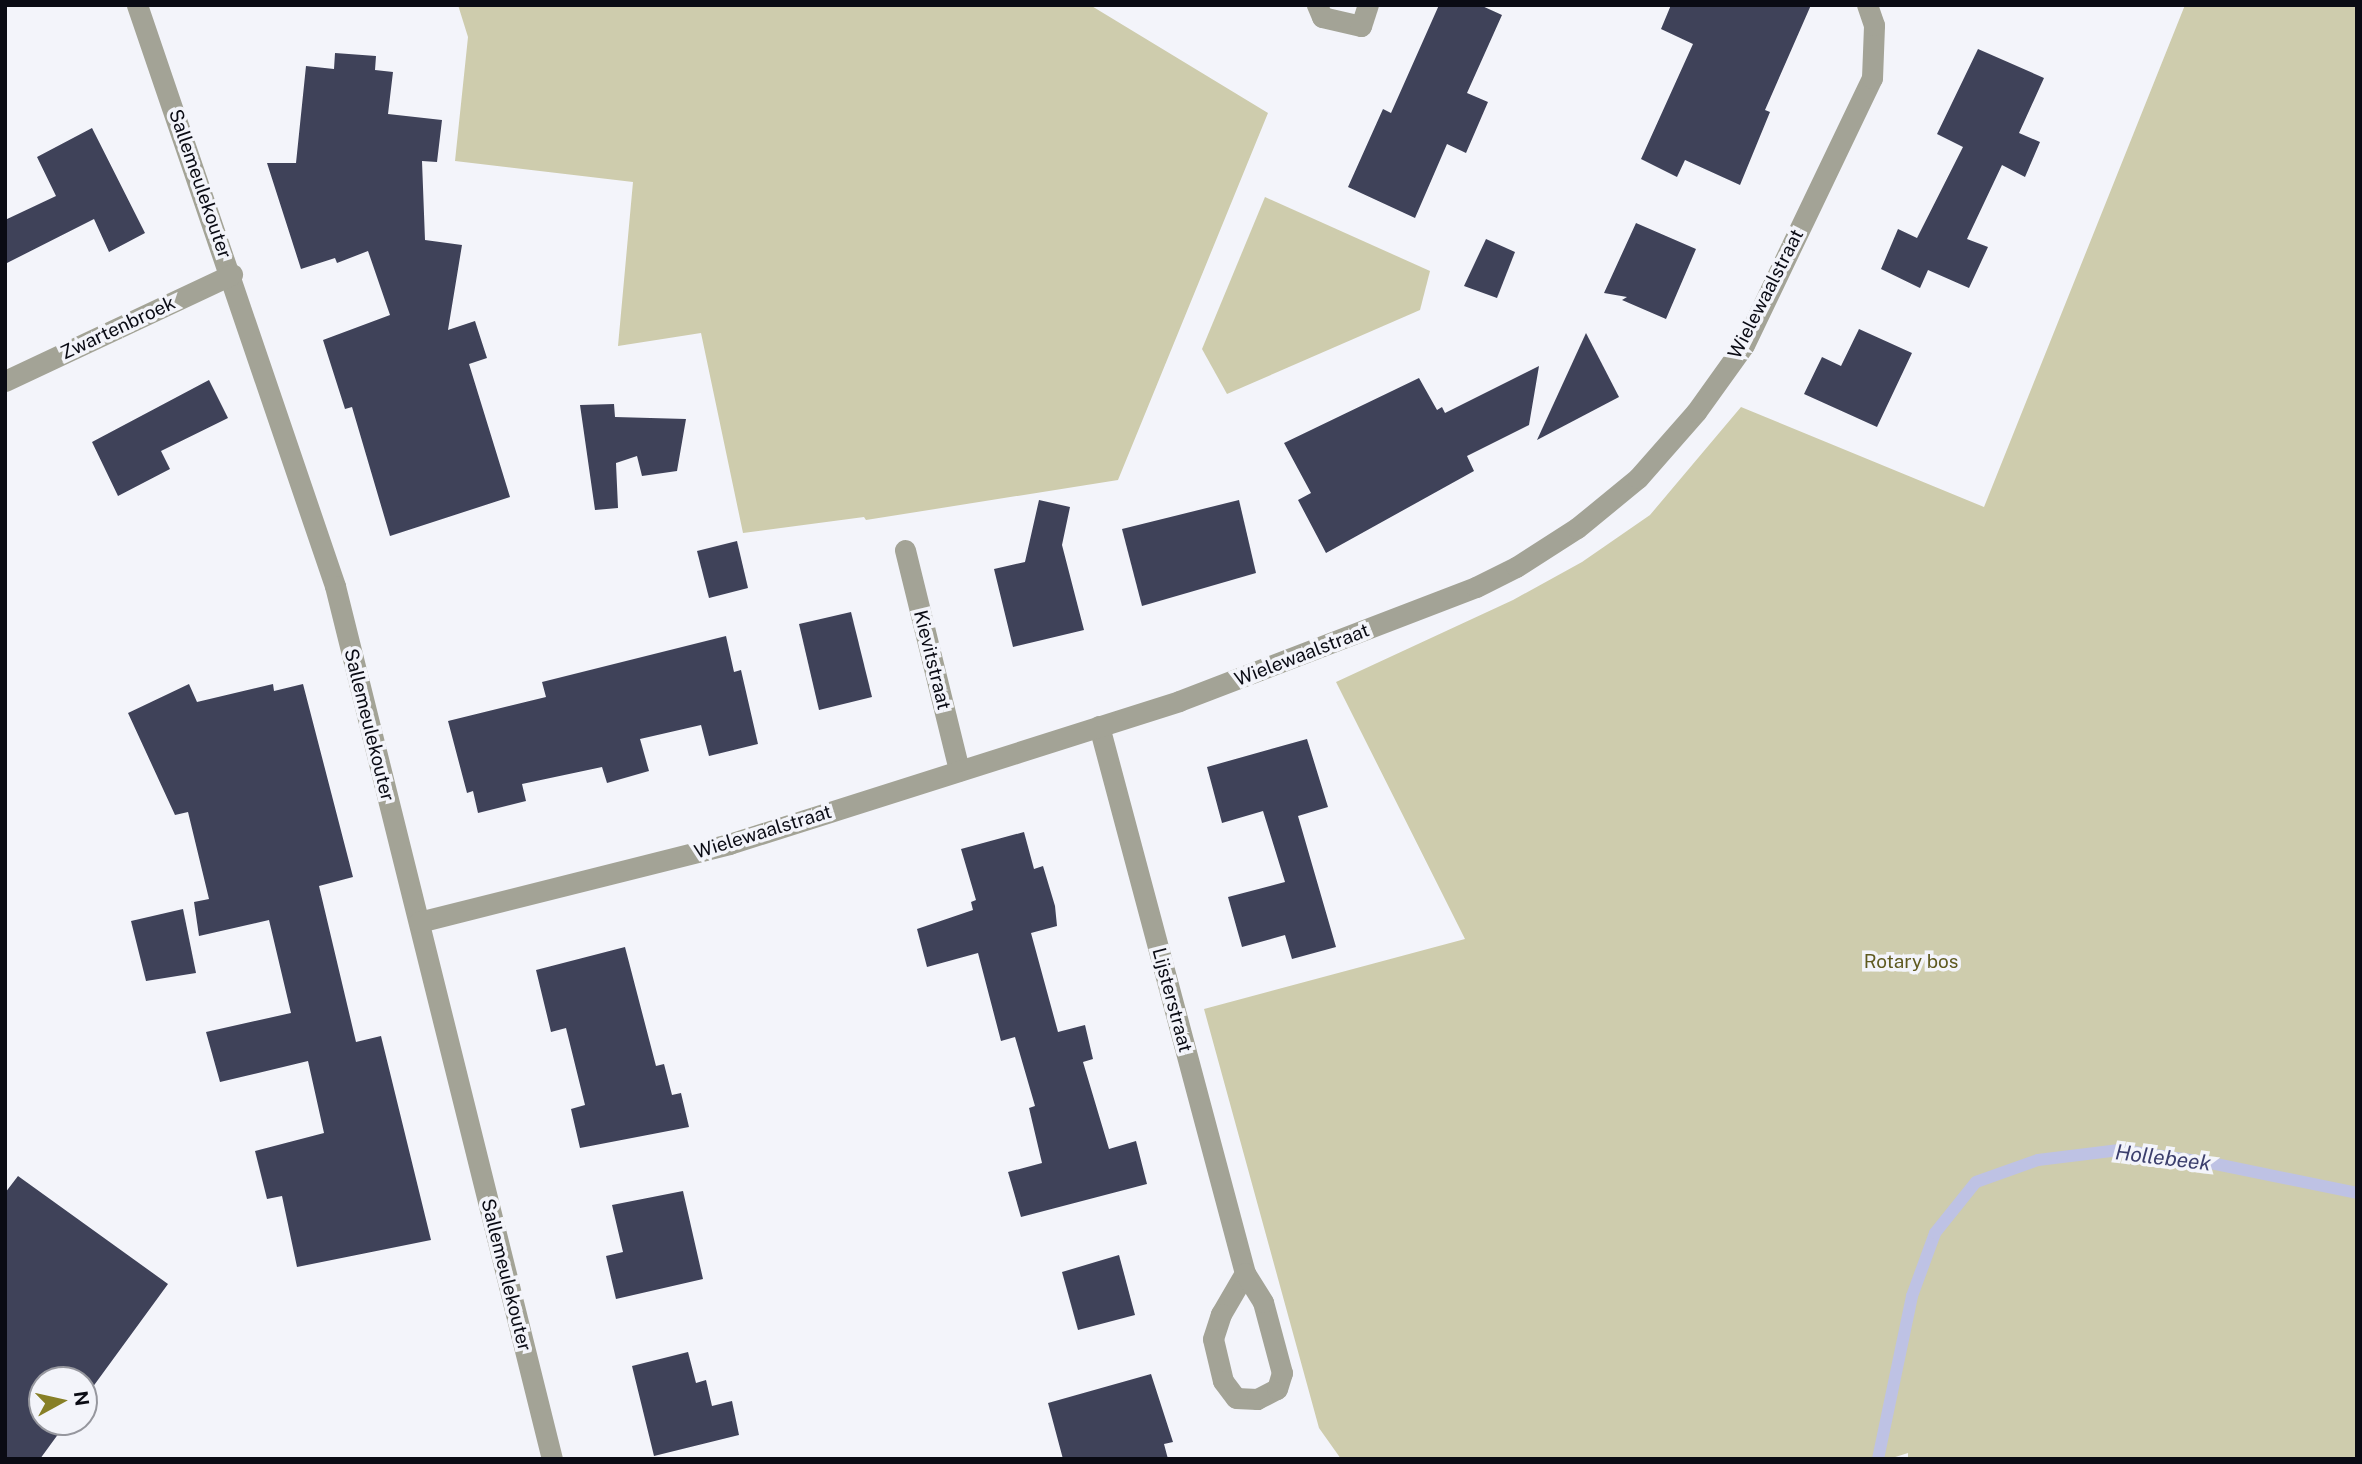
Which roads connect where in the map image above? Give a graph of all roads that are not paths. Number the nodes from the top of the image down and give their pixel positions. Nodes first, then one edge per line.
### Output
1 (138, 5) edge
2 (1317, 5) edge
3 (1368, 5) edge
4 (1867, 5) edge
5 (232, 274) junction
6 (5, 381) edge
7 (905, 550) dead end
8 (1099, 726) junction
9 (959, 771) junction
10 (419, 922) junction
11 (1245, 1273) junction
12 (552, 1459) edge

1 - 5 street, Sallemeulekouter
2 - 3 street
4 - 8 street, Wielewaalstraat
5 - 6 street, Zwartenbroek
5 - 10 street, Sallemeulekouter
7 - 9 street, Kievitstraat
8 - 9 street, Wielewaalstraat
8 - 11 street, Lijsterstraat
9 - 10 street, Wielewaalstraat
10 - 12 street, Sallemeulekouter
11 - 11 street, Lijsterstraat

